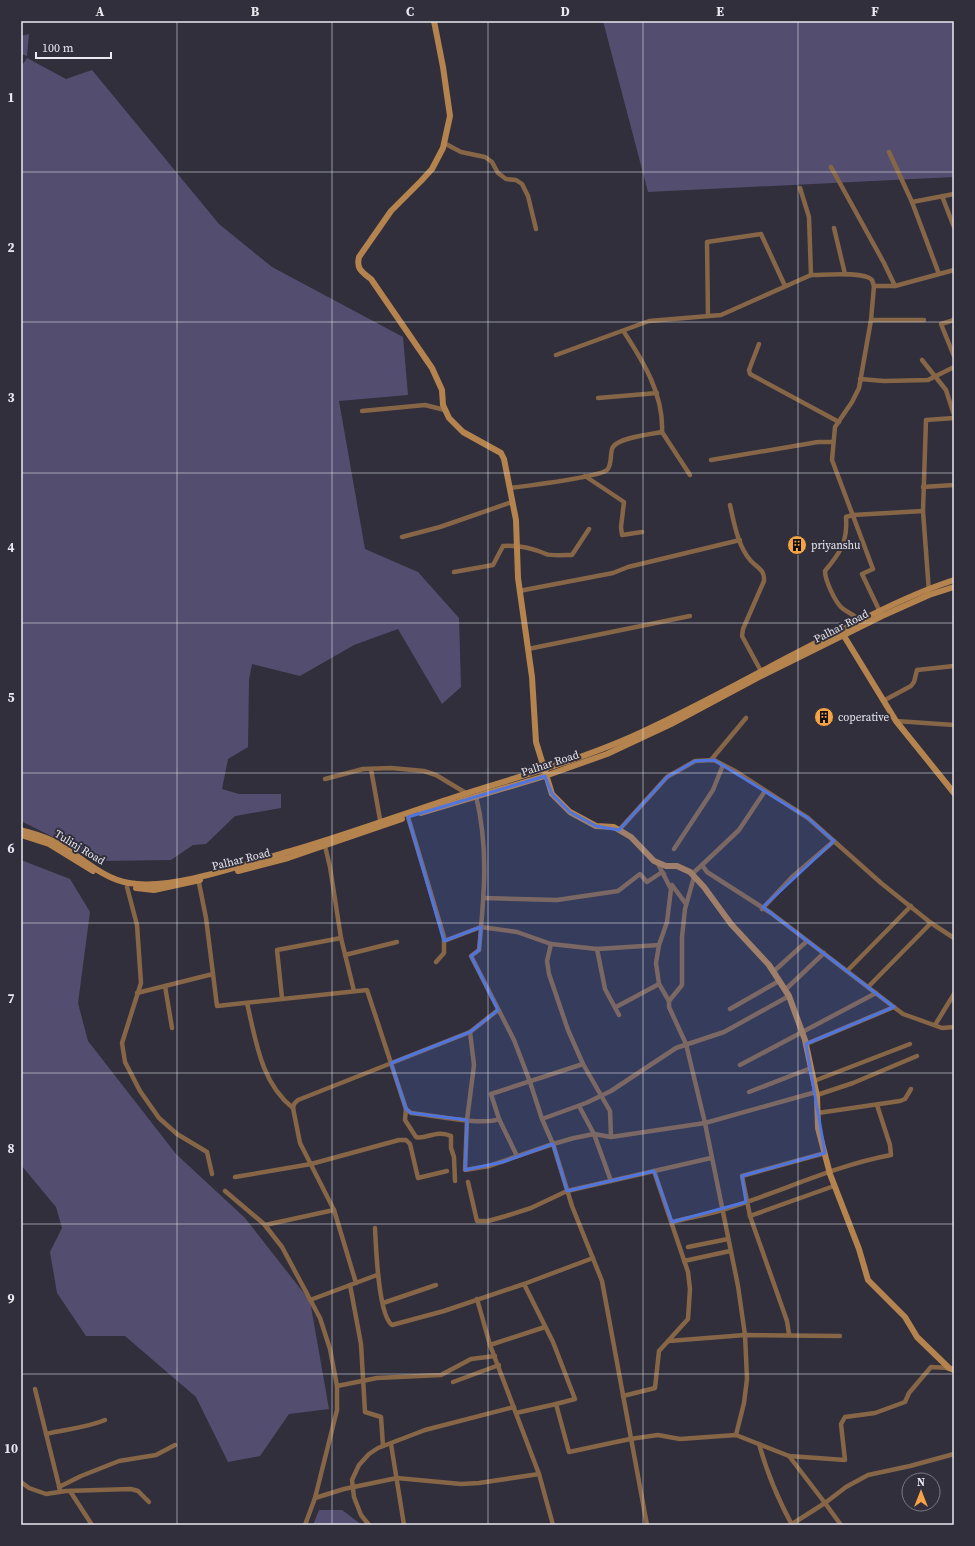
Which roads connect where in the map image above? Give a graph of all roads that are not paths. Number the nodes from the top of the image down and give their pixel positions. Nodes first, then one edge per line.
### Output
1 (434, 21) edge
2 (444, 143) junction
3 (889, 152) dead end
4 (831, 167) dead end
5 (800, 188) dead end
6 (954, 194) edge
7 (942, 196) junction
8 (912, 202) junction
9 (954, 226) edge
10 (834, 228) dead end
11 (536, 229) dead end
12 (954, 270) edge
13 (845, 274) junction
14 (939, 274) junction
15 (811, 275) junction
16 (785, 286) junction
17 (874, 286) junction
18 (895, 286) junction
19 (708, 316) junction
20 (871, 320) junction
21 (924, 320) dead end
22 (954, 320) edge
23 (624, 332) junction
24 (759, 344) dead end
25 (556, 355) dead end
26 (954, 356) edge
27 (922, 360) dead end
28 (954, 367) edge
29 (935, 377) junction
30 (860, 379) junction
31 (657, 393) junction
32 (598, 398) dead end
33 (445, 410) junction
34 (362, 411) dead end
35 (954, 415) edge
36 (954, 418) edge
37 (838, 422) junction
38 (662, 432) junction
39 (832, 442) junction
40 (711, 460) dead end
41 (690, 475) dead end
42 (585, 476) junction
43 (954, 485) edge
44 (923, 487) junction
45 (510, 488) junction
46 (512, 502) junction
47 (730, 505) dead end
48 (923, 511) junction
49 (853, 515) junction
50 (589, 529) dead end
51 (642, 532) dead end
52 (402, 537) dead end
53 (740, 540) junction
54 (517, 545) junction
55 (454, 572) dead end
56 (954, 580) edge
57 (954, 587) edge
58 (929, 591) junction
59 (520, 592) junction
60 (880, 614) junction
61 (690, 616) dead end
62 (860, 620) junction
63 (844, 636) junction
64 (528, 648) junction
65 (954, 666) edge
66 (762, 673) junction
67 (883, 701) junction
68 (746, 718) dead end
69 (896, 721) junction
70 (954, 725) edge
71 (711, 760) junction
72 (723, 765) junction
73 (371, 769) junction
74 (544, 773) junction
75 (325, 779) dead end
76 (765, 791) junction
77 (466, 793) junction
78 (954, 793) edge
79 (476, 796) junction
80 (408, 817) junction
81 (381, 824) junction
82 (21, 830) edge
83 (619, 830) junction
84 (21, 835) edge
85 (834, 841) junction
86 (325, 846) junction
87 (674, 849) dead end
88 (657, 862) junction
89 (702, 865) junction
90 (662, 872) junction
91 (693, 876) junction
92 (198, 879) junction
93 (128, 885) junction
94 (484, 898) junction
95 (686, 904) junction
96 (911, 906) junction
97 (762, 909) junction
98 (931, 923) junction
99 (482, 927) junction
100 (341, 938) junction
101 (954, 938) edge
102 (444, 941) junction
103 (807, 941) junction
104 (397, 942) dead end
105 (551, 944) junction
106 (659, 945) junction
107 (597, 950) junction
108 (824, 954) junction
109 (345, 956) junction
110 (436, 962) dead end
111 (847, 971) junction
112 (773, 972) junction
113 (213, 974) junction
114 (779, 981) junction
115 (659, 984) junction
116 (165, 986) junction
117 (868, 987) junction
118 (785, 990) junction
119 (354, 991) junction
120 (137, 993) junction
121 (876, 993) junction
122 (954, 994) edge
123 (789, 996) junction
124 (282, 998) junction
125 (669, 1001) junction
126 (248, 1003) junction
127 (616, 1007) junction
128 (894, 1007) junction
129 (730, 1009) dead end
130 (498, 1010) junction
131 (619, 1015) dead end
132 (935, 1026) junction
133 (954, 1027) edge
134 (172, 1028) dead end
135 (802, 1031) junction
136 (470, 1032) junction
137 (686, 1044) junction
138 (806, 1044) junction
139 (910, 1044) dead end
140 (917, 1056) dead end
141 (392, 1063) junction
142 (583, 1064) junction
143 (740, 1065) dead end
144 (811, 1068) junction
145 (814, 1081) junction
146 (530, 1082) junction
147 (911, 1089) dead end
148 (749, 1092) dead end
149 (817, 1094) junction
150 (602, 1095) junction
151 (877, 1105) junction
152 (579, 1106) junction
153 (293, 1108) junction
154 (406, 1109) junction
155 (818, 1113) junction
156 (499, 1119) junction
157 (542, 1119) junction
158 (467, 1120) junction
159 (705, 1124) junction
160 (594, 1134) junction
161 (611, 1137) junction
162 (553, 1144) junction
163 (825, 1153) junction
164 (518, 1156) junction
165 (711, 1158) junction
166 (311, 1164) junction
167 (447, 1171) dead end
168 (654, 1171) junction
169 (829, 1171) junction
170 (212, 1174) dead end
171 (235, 1177) dead end
172 (455, 1181) dead end
173 (610, 1181) junction
174 (468, 1182) dead end
175 (834, 1186) junction
176 (225, 1191) dead end
177 (567, 1191) junction
178 (746, 1202) junction
179 (334, 1210) junction
180 (722, 1210) junction
181 (750, 1216) junction
182 (672, 1222) junction
183 (265, 1225) junction
184 (375, 1228) dead end
185 (728, 1239) junction
186 (688, 1247) dead end
187 (730, 1252) junction
188 (593, 1258) junction
189 (684, 1261) junction
190 (377, 1275) junction
191 (356, 1283) junction
192 (522, 1284) junction
193 (350, 1285) junction
194 (436, 1285) dead end
195 (310, 1300) junction
196 (477, 1300) junction
197 (383, 1303) junction
198 (545, 1327) junction
199 (788, 1334) junction
200 (746, 1335) junction
201 (840, 1336) dead end
202 (669, 1341) junction
203 (490, 1345) junction
204 (495, 1356) junction
205 (499, 1365) junction
206 (951, 1369) edge
207 (363, 1381) junction
208 (453, 1382) dead end
209 (337, 1386) junction
210 (36, 1389) dead end
211 (623, 1396) junction
212 (556, 1404) junction
213 (514, 1407) junction
214 (516, 1413) junction
215 (105, 1420) dead end
216 (46, 1434) junction
217 (736, 1435) junction
218 (630, 1439) junction
219 (391, 1444) junction
220 (759, 1444) junction
221 (175, 1445) dead end
222 (383, 1446) junction
223 (954, 1454) edge
224 (789, 1456) junction
225 (539, 1474) junction
226 (397, 1478) junction
227 (21, 1482) edge
228 (352, 1487) junction
229 (60, 1490) junction
230 (70, 1491) junction
231 (315, 1498) junction
232 (149, 1502) dead end
233 (825, 1503) junction
234 (792, 1524) edge
235 (92, 1525) edge
236 (305, 1525) edge
237 (369, 1525) edge
238 (404, 1525) edge
239 (553, 1525) edge
240 (647, 1525) edge
241 (841, 1525) edge

1 - 2 street
2 - 11 street
2 - 33 street
3 - 8 street
4 - 18 street
5 - 15 street
6 - 7 street
7 - 8 street
7 - 9 street
8 - 14 street
10 - 13 street
12 - 14 street
13 - 15 street
13 - 17 street
14 - 18 street
15 - 16 street
16 - 19 street
16 - 19 street
17 - 18 street
17 - 20 street
19 - 23 street
20 - 21 street
20 - 30 street
22 - 26 street
23 - 25 street
23 - 31 street
24 - 37 street
27 - 29 street
28 - 29 street
29 - 30 street
29 - 35 street
30 - 37 street
31 - 32 street
31 - 38 street
33 - 34 street
33 - 45 street
36 - 44 street
37 - 39 street
38 - 41 street
38 - 42 street
39 - 40 street
39 - 49 street
42 - 45 street
42 - 51 street
43 - 44 street
44 - 48 street
45 - 46 street
46 - 52 street
46 - 54 street
47 - 53 street
48 - 49 street
48 - 58 street
49 - 60 street
49 - 62 street
50 - 54 street
53 - 59 street
53 - 66 street
54 - 55 street
54 - 59 street
56 - 58 street, Palhar Road
57 - 58 street, Palhar Road
58 - 60 street, Palhar Road
59 - 64 street
60 - 62 street, Palhar Road
60 - 63 street, Palhar Road
61 - 64 street
62 - 66 street, Palhar Road
63 - 66 street, Palhar Road
63 - 67 street
64 - 74 street
65 - 67 street
66 - 74 street, Palhar Road
67 - 69 street
68 - 71 street
69 - 70 street
69 - 78 street
71 - 72 street
71 - 83 street
72 - 76 street
72 - 87 street
73 - 75 street
73 - 77 street
73 - 81 street
74 - 77 street, Palhar Road
74 - 79 street, Palhar Road
74 - 83 street
76 - 85 street
76 - 89 street
77 - 81 street, Palhar Road
79 - 80 street, Palhar Road
79 - 94 street
80 - 81 street, Palhar Road
80 - 102 street
81 - 86 street, Palhar Road
81 - 92 street, Palhar Road
82 - 93 street, Tulinj Road
83 - 88 street
84 - 93 street, Tulinj Road
85 - 96 street
85 - 97 street
86 - 92 street, Palhar Road
86 - 100 street
88 - 90 street
88 - 91 street
89 - 91 street
89 - 97 street
90 - 94 street
90 - 95 street
90 - 106 street
91 - 95 street
91 - 112 street
92 - 93 street, Palhar Road
92 - 113 street
93 - 120 street
94 - 99 street
95 - 125 street
96 - 98 street
96 - 111 street
97 - 103 street
98 - 101 street
98 - 117 street
99 - 102 street
99 - 105 street
99 - 130 street
100 - 109 street
100 - 124 street
102 - 110 street
103 - 108 street
103 - 112 street
104 - 109 street
105 - 107 street
105 - 142 street
106 - 107 street
106 - 115 street
107 - 127 street
108 - 111 street
108 - 118 street
109 - 119 street
111 - 117 street
112 - 114 street
113 - 116 street
113 - 126 street
114 - 118 street
114 - 129 street
115 - 125 street
115 - 127 street
116 - 120 street
116 - 134 street
117 - 121 street
118 - 123 street
119 - 124 street
119 - 141 street
120 - 170 street
121 - 128 street
121 - 135 street
122 - 132 street
123 - 135 street
123 - 137 street
124 - 126 street
125 - 137 street
126 - 153 street
127 - 131 street
128 - 132 street
128 - 138 street
130 - 136 street
130 - 146 street
132 - 133 street
135 - 138 street
135 - 143 street
136 - 141 street
136 - 158 street
137 - 150 street
137 - 159 street
138 - 144 street
139 - 145 street
140 - 149 street
141 - 153 street
141 - 154 street
142 - 146 street
142 - 150 street
144 - 145 street
144 - 148 street
145 - 149 street
146 - 156 street
146 - 157 street
147 - 151 street
149 - 155 street
149 - 159 street
150 - 152 street
150 - 161 street
151 - 155 street
151 - 169 street
152 - 157 street
152 - 160 street
153 - 166 street
154 - 158 street
154 - 172 street
155 - 163 street
156 - 158 street
156 - 164 street
157 - 162 street
158 - 164 street
159 - 161 street
159 - 165 street
160 - 161 street
160 - 162 street
160 - 173 street
162 - 164 street
162 - 177 street
163 - 169 street
163 - 178 street
165 - 168 street
165 - 180 street
166 - 167 street
166 - 171 street
166 - 179 street
168 - 173 street
168 - 182 street
169 - 175 street
169 - 178 street
173 - 177 street
174 - 177 street
175 - 181 street
175 - 206 street
176 - 183 street
177 - 188 street
178 - 180 street
178 - 181 street
179 - 183 street
179 - 191 street
180 - 182 street
180 - 185 street
181 - 199 street
182 - 189 street
183 - 195 street
184 - 190 street
185 - 186 street
185 - 187 street
187 - 189 street
187 - 200 street
188 - 192 street
188 - 211 street
189 - 202 street
190 - 191 street
190 - 197 street
191 - 193 street
192 - 196 street
192 - 198 street
193 - 195 street
193 - 207 street
194 - 197 street
195 - 209 street
196 - 197 street
196 - 203 street
198 - 203 street
198 - 212 street
199 - 200 street
199 - 201 street
200 - 202 street
200 - 217 street
202 - 211 street
203 - 204 street
204 - 205 street
204 - 207 street
205 - 208 street
205 - 213 street
206 - 224 street
207 - 209 street
207 - 222 street
209 - 231 street
210 - 216 street
211 - 218 street
212 - 214 street
212 - 218 street
213 - 214 street
213 - 219 street
214 - 225 street
215 - 216 street
216 - 229 street
217 - 218 street
217 - 220 street
218 - 240 street
219 - 222 street
219 - 226 street
220 - 224 street
220 - 234 street
221 - 229 street
222 - 228 street
223 - 233 street
224 - 233 street
225 - 226 street
225 - 239 street
226 - 228 street
226 - 238 street
227 - 229 street
228 - 231 street
228 - 237 street
229 - 230 street
230 - 232 street
230 - 235 street
231 - 236 street
233 - 234 street
233 - 241 street

